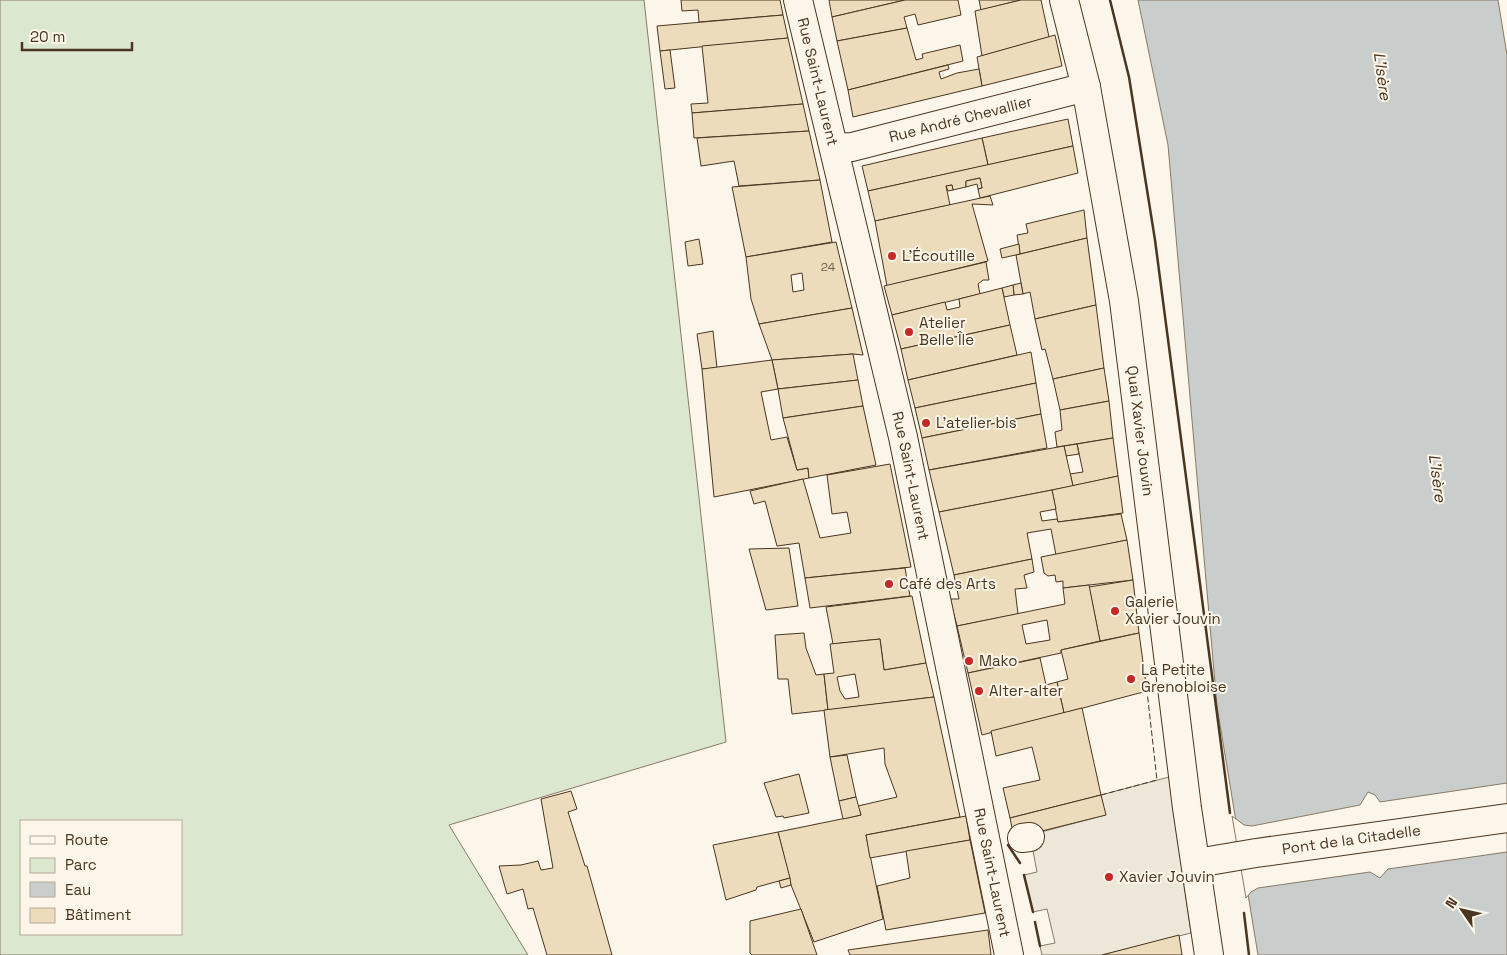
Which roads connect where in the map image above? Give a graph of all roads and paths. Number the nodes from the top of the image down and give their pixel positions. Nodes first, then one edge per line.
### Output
1 (798, 0) edge
2 (1064, 0) edge
3 (1086, 87) junction
4 (834, 148) junction
5 (1507, 818) edge
6 (1197, 863) junction
7 (1009, 955) edge
8 (1209, 955) edge

1 - 4 main road, Rue Saint-Laurent
2 - 3 main road, Quai Xavier Jouvin
3 - 4 main road, Rue André Chevallier
3 - 6 main road, Quai Xavier Jouvin
4 - 7 main road, Rue Saint-Laurent
5 - 6 main road, Pont de la Citadelle
6 - 8 main road, Quai Xavier Jouvin

